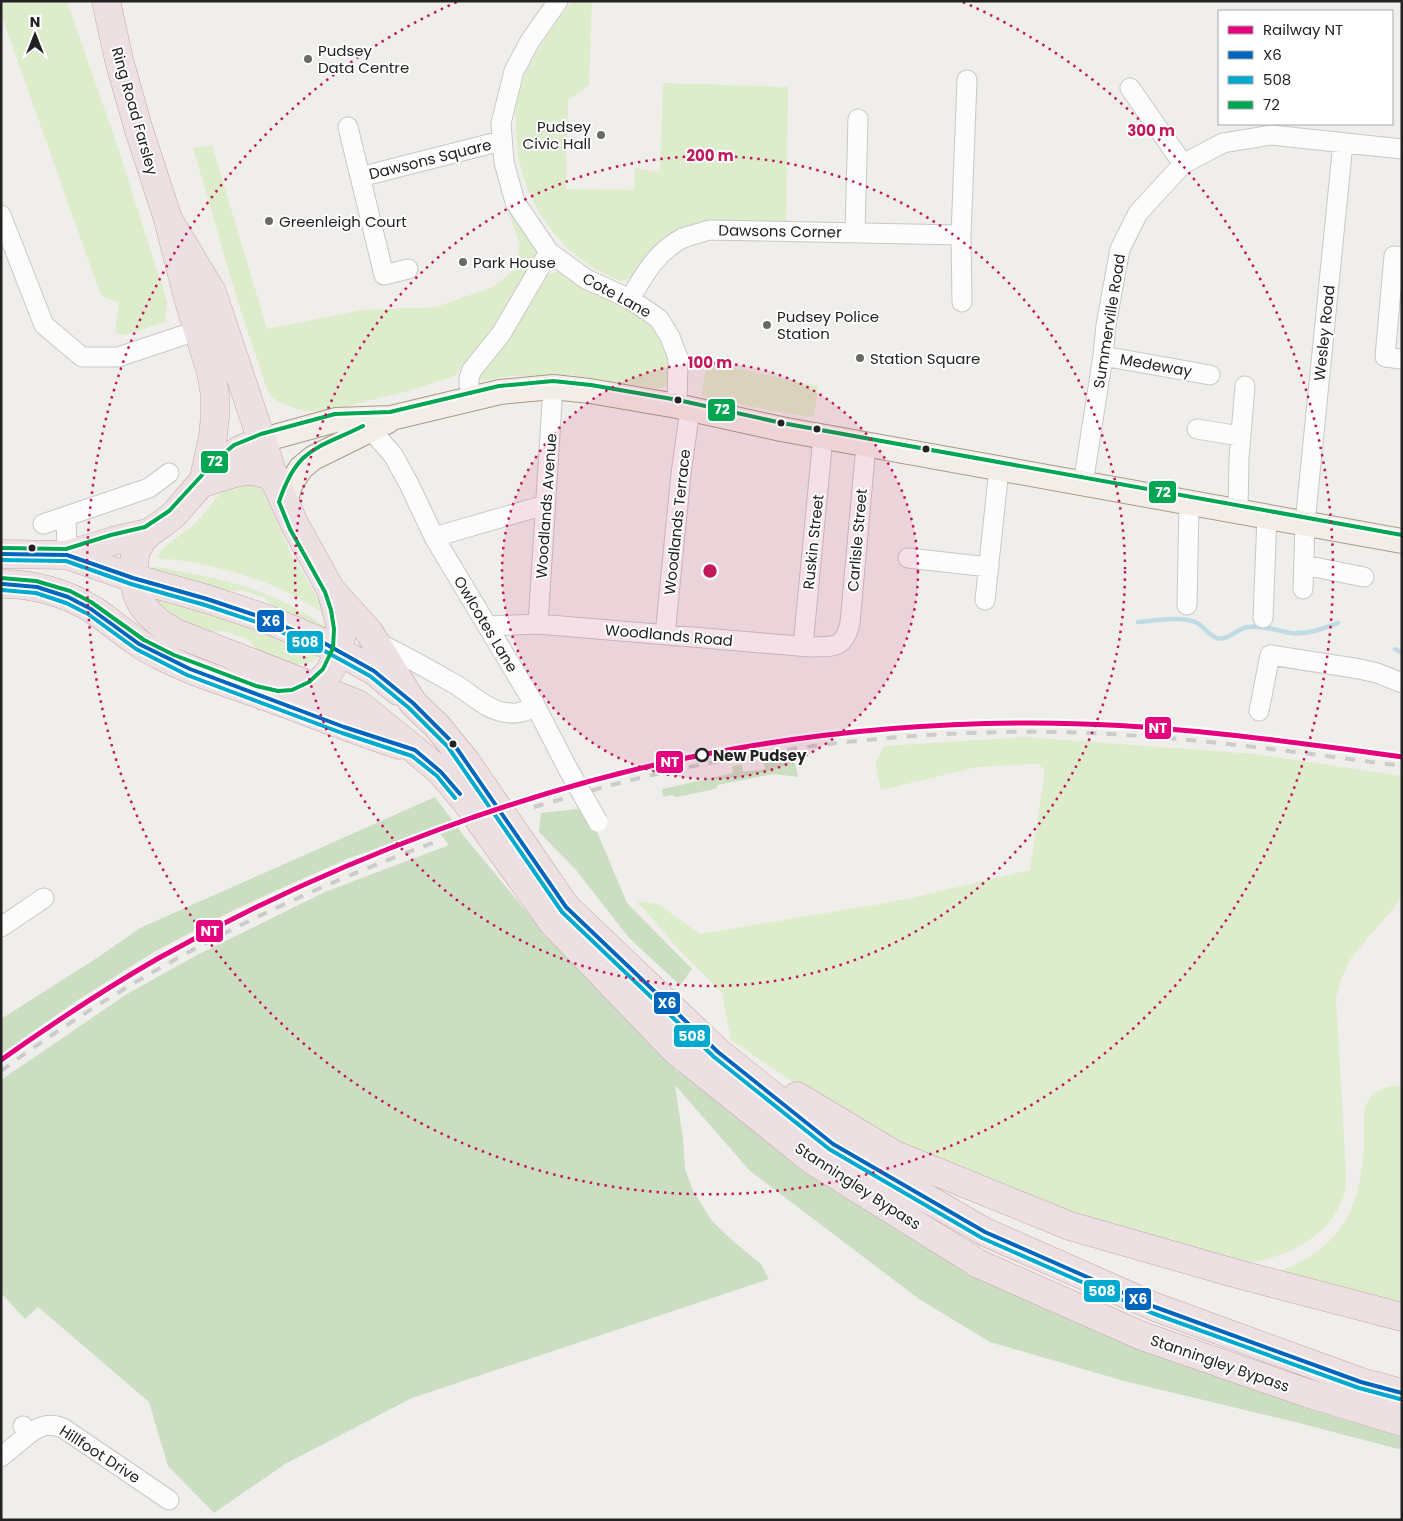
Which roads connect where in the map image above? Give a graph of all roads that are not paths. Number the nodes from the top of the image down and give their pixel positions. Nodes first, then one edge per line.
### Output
1 (106, 1) edge
2 (558, 1) edge
3 (967, 80) dead end
4 (1130, 88) dead end
5 (858, 120) dead end
6 (348, 127) dead end
7 (501, 141) junction
8 (1343, 143) junction
9 (1402, 149) edge
10 (1183, 164) junction
11 (360, 177) junction
12 (1, 215) edge
13 (855, 232) junction
14 (961, 235) junction
15 (549, 252) junction
16 (1402, 257) edge
17 (408, 269) dead end
18 (630, 299) junction
19 (962, 302) dead end
20 (210, 327) junction
21 (1103, 356) junction
22 (1402, 359) edge
23 (1210, 375) dead end
24 (1245, 386) dead end
25 (553, 387) junction
26 (473, 398) junction
27 (683, 408) junction
28 (381, 424) junction
29 (1197, 429) dead end
30 (1240, 436) junction
31 (823, 437) junction
32 (263, 440) junction
33 (866, 445) junction
34 (999, 469) junction
35 (169, 473) dead end
36 (202, 483) junction
37 (1083, 484) junction
38 (280, 491) junction
39 (1189, 503) junction
40 (545, 505) junction
41 (1238, 511) junction
42 (66, 516) junction
43 (1267, 516) junction
44 (1305, 523) junction
45 (42, 524) dead end
46 (148, 533) junction
47 (434, 536) junction
48 (1402, 541) edge
49 (1, 554) edge
50 (67, 555) junction
51 (908, 558) dead end
52 (1304, 565) junction
53 (989, 567) junction
54 (1364, 577) dead end
55 (133, 578) junction
56 (1, 584) edge
57 (1302, 588) dead end
58 (332, 590) junction
59 (985, 600) dead end
60 (1187, 605) dead end
61 (1263, 618) dead end
62 (538, 624) junction
63 (487, 626) junction
64 (665, 635) junction
65 (847, 636) joint
66 (374, 641) junction
67 (803, 646) junction
68 (339, 651) junction
69 (1402, 683) edge
70 (314, 686) junction
71 (263, 696) junction
72 (413, 703) junction
73 (536, 707) junction
74 (1259, 710) dead end
75 (415, 750) junction
76 (598, 822) dead end
77 (44, 898) dead end
78 (1, 927) edge
79 (652, 988) junction
80 (1402, 1317) edge
81 (1402, 1393) edge
82 (1402, 1422) edge
83 (1, 1457) edge
84 (169, 1500) dead end

1 - 20 highway, Ring Road Farsley
2 - 7 street, Cote Lane
3 - 14 street
4 - 10 street
5 - 13 street
6 - 11 street, Dawsons Square
7 - 11 street, Dawsons Square
7 - 15 street, Cote Lane
8 - 9 street, Summerville Road
8 - 10 street, Summerville Road
8 - 44 street, Wesley Road
10 - 21 street, Summerville Road
11 - 17 street, Dawsons Square
12 - 20 street
13 - 14 street, Dawsons Corner
13 - 18 street, Dawsons Corner
14 - 19 street
15 - 18 street, Cote Lane
15 - 26 street
16 - 22 street
18 - 27 street, Cote Lane
20 - 32 highway
20 - 36 highway
21 - 23 street, Medeway
21 - 37 street, Summerville Road
24 - 30 street
25 - 26 main road
25 - 27 main road
25 - 40 street, Woodlands Avenue
26 - 28 main road
27 - 31 main road
27 - 64 street, Woodlands Terrace
28 - 32 main road
28 - 38 main road
28 - 47 street, Owlcotes Lane
29 - 30 street
30 - 41 street
31 - 33 main road
31 - 67 street, Ruskin Street
32 - 36 highway
32 - 38 highway
33 - 34 main road
33 - 65 street, Carlisle Street
34 - 37 main road
34 - 53 street
35 - 42 street
36 - 38 highway
36 - 46 highway
37 - 39 main road
38 - 58 highway
39 - 41 main road
39 - 60 street
40 - 47 street
40 - 62 street, Woodlands Avenue
41 - 43 main road
42 - 45 street
42 - 50 street
43 - 44 main road
43 - 61 street
44 - 48 main road
44 - 52 street, Wesley Road
46 - 50 highway
46 - 55 highway
47 - 63 street, Owlcotes Lane
49 - 50 highway
50 - 55 highway
51 - 53 street
52 - 54 street
52 - 57 street, Wesley Road
53 - 59 street
55 - 68 highway
55 - 70 highway, Stanningley Bypass
56 - 71 highway
58 - 66 highway, Stanningley Bypass
58 - 68 highway
62 - 63 street, Woodlands Road
62 - 64 street, Woodlands Road
63 - 73 street, Owlcotes Lane
64 - 67 street, Woodlands Road
65 - 67 street, Woodlands Road
66 - 72 highway, Stanningley Bypass
66 - 73 street
68 - 70 highway
68 - 72 highway
69 - 74 street
70 - 71 highway
70 - 75 highway, Stanningley Bypass
71 - 75 highway
72 - 79 highway, Stanningley Bypass
73 - 76 street, Owlcotes Lane, bridge
75 - 82 highway, Stanningley Bypass
77 - 78 street
79 - 80 highway
79 - 81 highway, Stanningley Bypass
83 - 84 street, Hillfoot Drive

